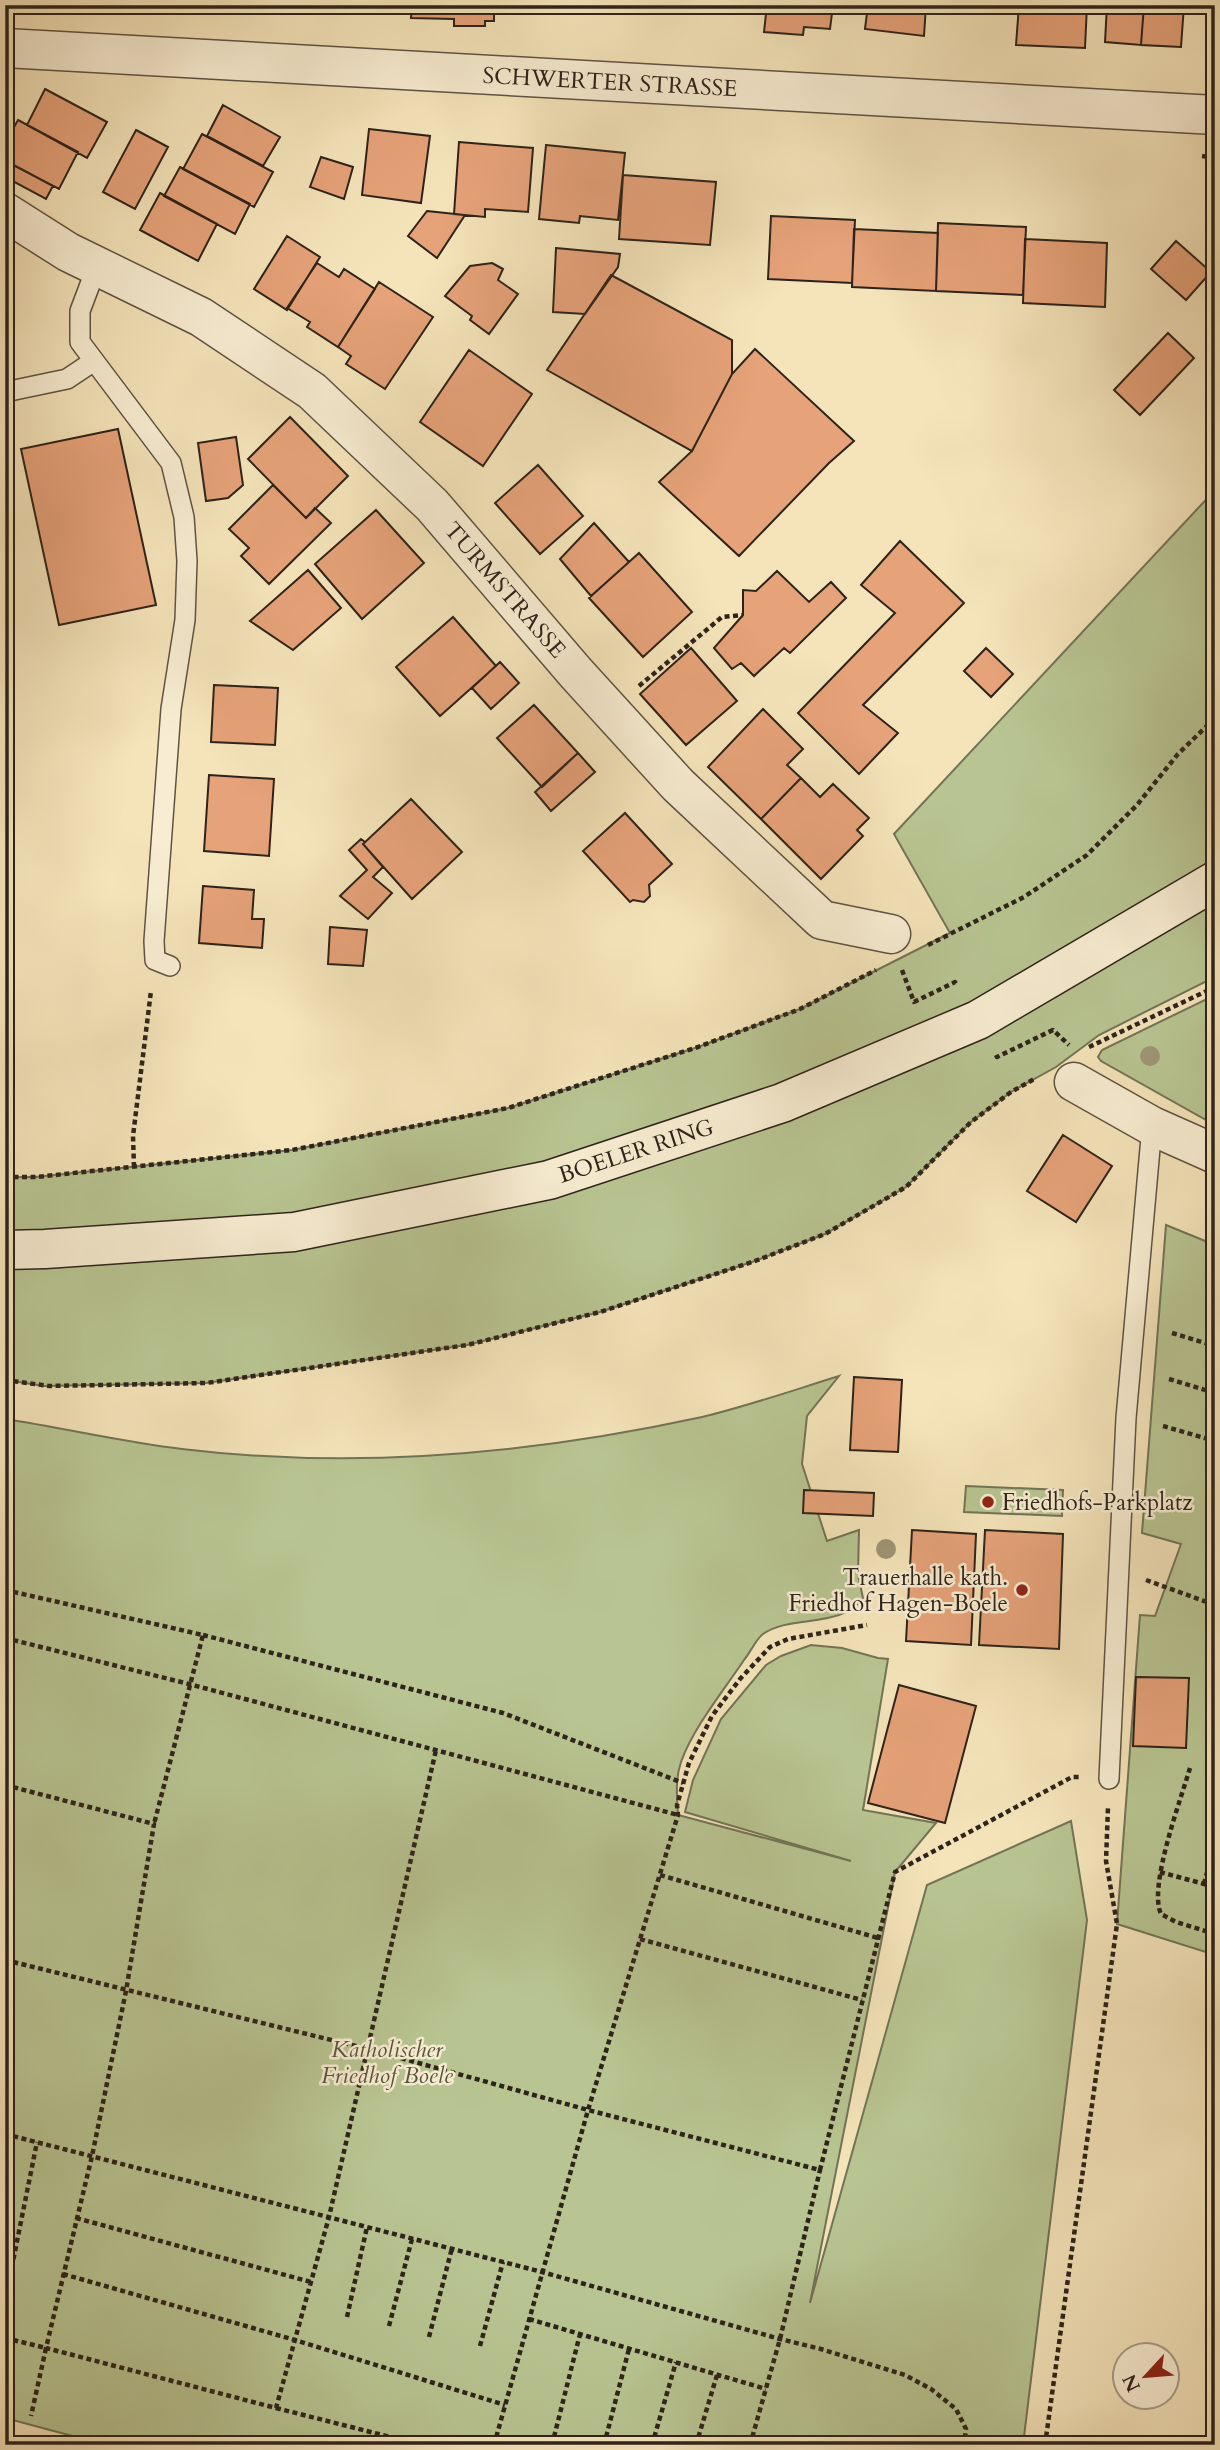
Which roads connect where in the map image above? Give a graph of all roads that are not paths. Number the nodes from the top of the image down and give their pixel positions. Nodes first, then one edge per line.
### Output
1 (5, 48) edge
2 (1215, 115) edge
3 (5, 212) edge
4 (97, 266) junction
5 (94, 361) junction
6 (5, 392) edge
7 (1215, 881) edge
8 (899, 950) road end
9 (163, 963) road end
10 (1065, 1069) road end
11 (1152, 1126) junction
12 (1215, 1154) edge
13 (5, 1250) edge
14 (1109, 1779) road end

1 - 2 street, SCHWERTER STRASSE
3 - 4 street, TURMSTRASSE
4 - 5 lane
4 - 8 street, TURMSTRASSE
5 - 6 lane
5 - 9 lane
7 - 13 street, BOELER RING
10 - 11 street
11 - 12 street
11 - 14 lane

